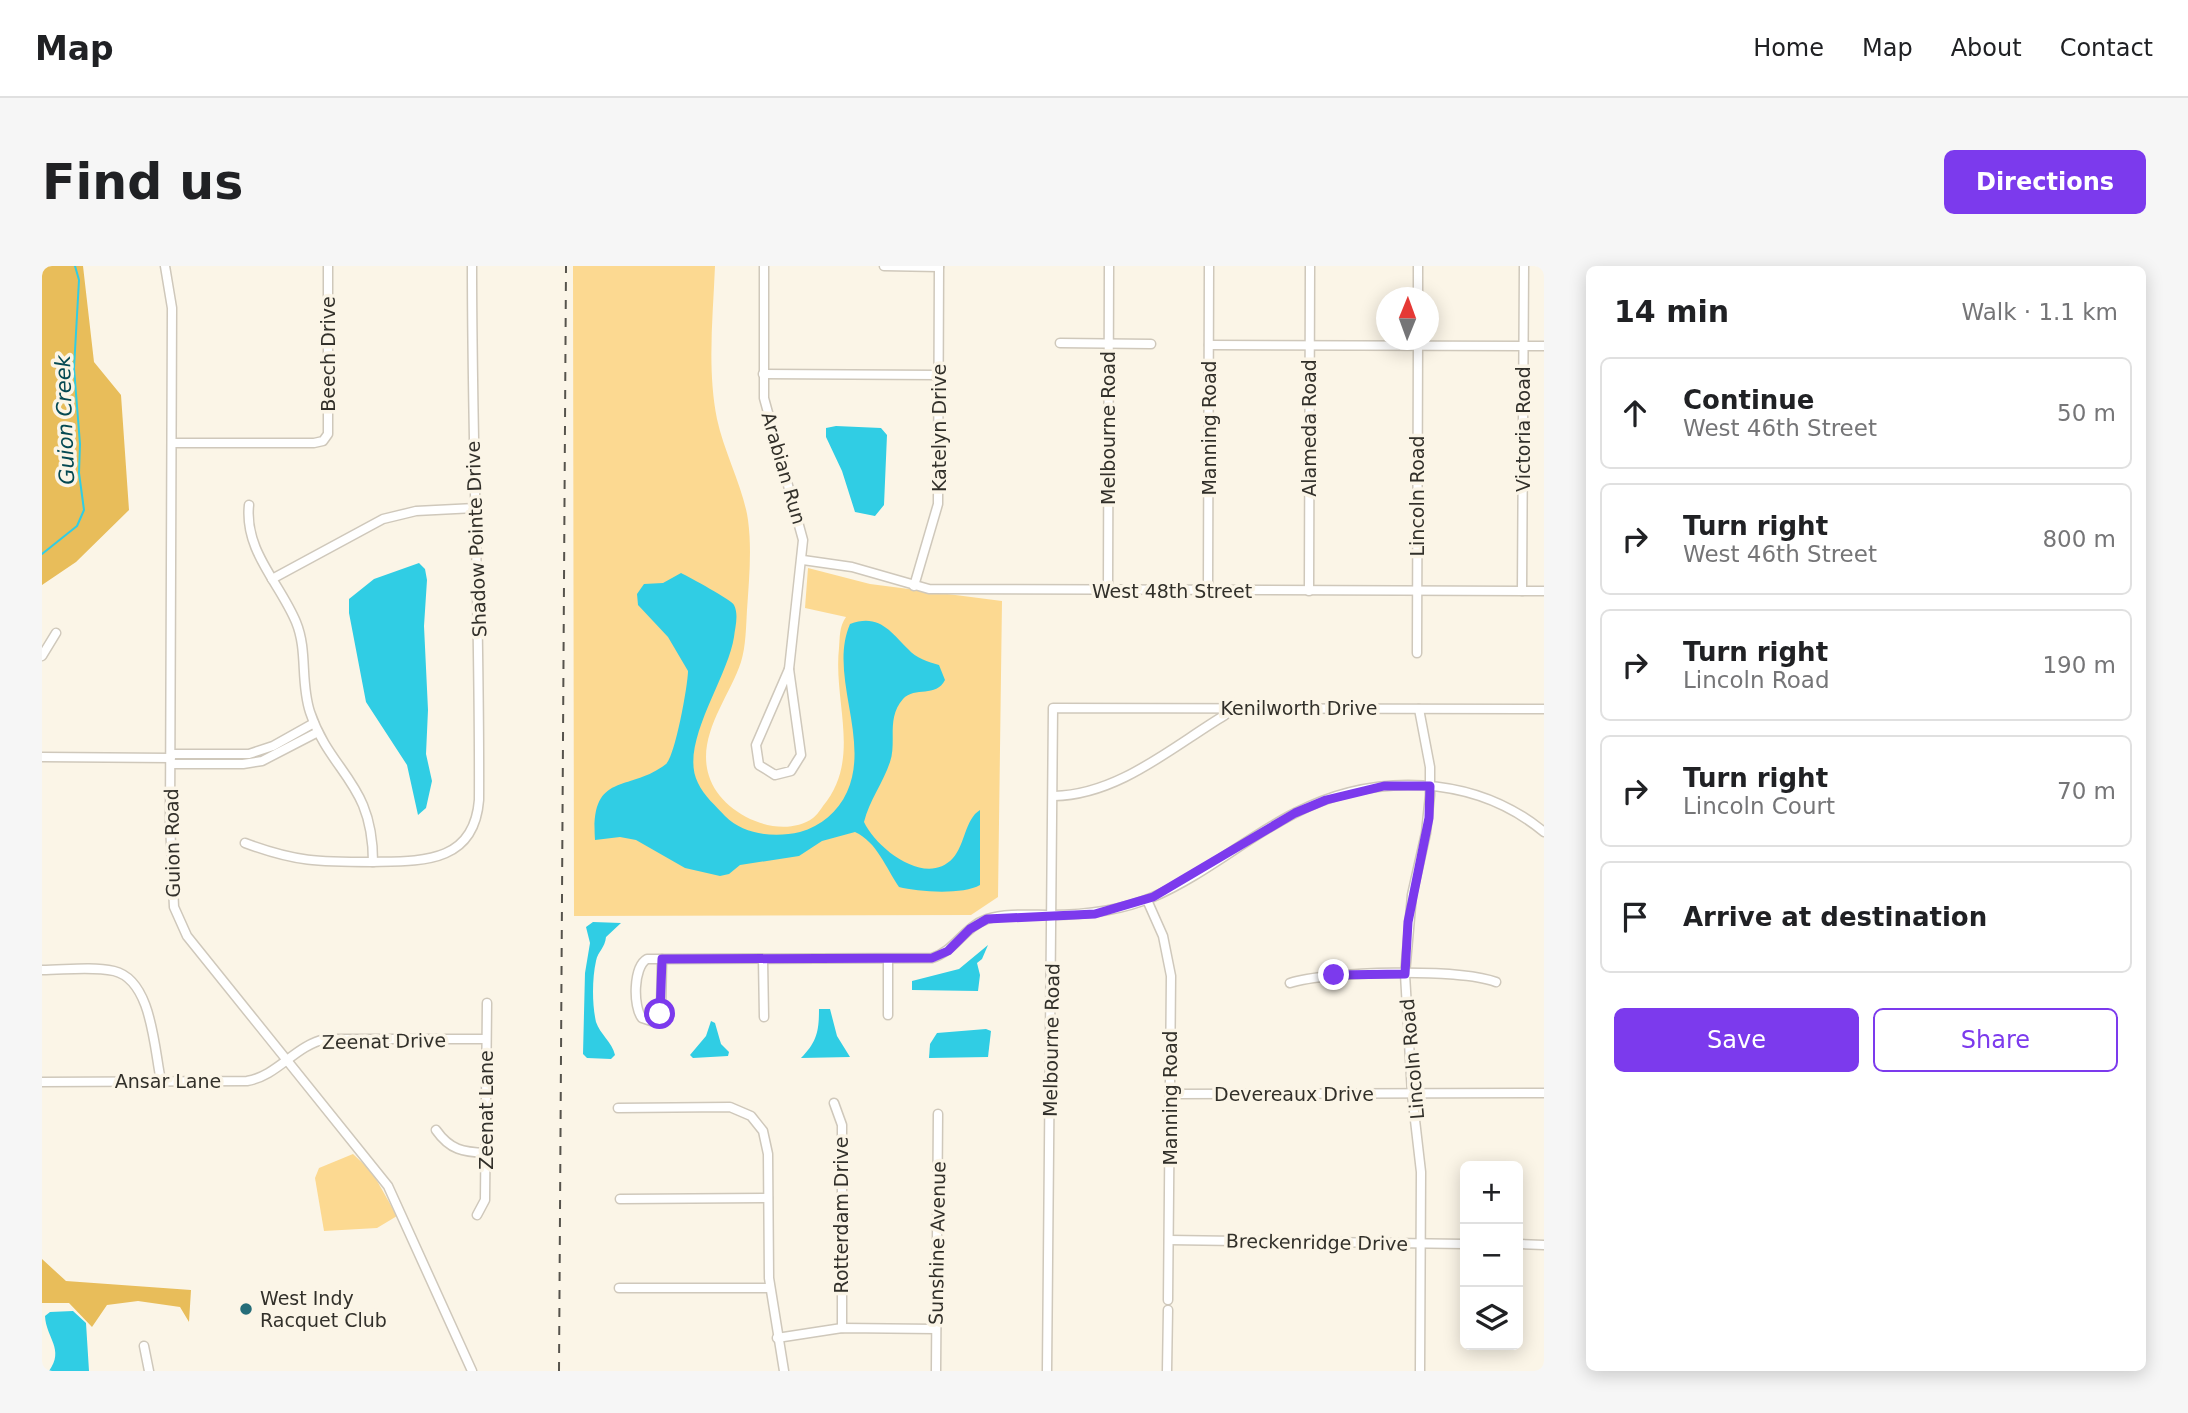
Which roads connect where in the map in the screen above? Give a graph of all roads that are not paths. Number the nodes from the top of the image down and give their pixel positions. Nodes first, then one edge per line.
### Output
1 (165, 266) edge
2 (328, 266) edge
3 (472, 266) edge
4 (764, 266) edge
5 (884, 266) edge
6 (1108, 266) edge
7 (1209, 266) edge
8 (1310, 266) edge
9 (1418, 266) edge
10 (1524, 266) edge
11 (939, 267) edge
12 (1418, 287) edge
13 (1060, 343) dead end
14 (1109, 344) junction
15 (1152, 344) dead end
16 (1376, 344) edge
17 (1439, 344) edge
18 (1209, 345) junction
19 (1310, 345) junction
20 (1523, 346) junction
21 (1544, 346) edge
22 (1418, 350) edge
23 (764, 374) junction
24 (939, 375) junction
25 (172, 443) junction
26 (249, 505) dead end
27 (475, 508) junction
28 (803, 560) junction
29 (272, 579) junction
30 (915, 586) junction
31 (1108, 591) junction
32 (1208, 591) junction
33 (1309, 591) junction
34 (1417, 591) junction
35 (1522, 591) junction
36 (1544, 591) edge
37 (56, 633) dead end
38 (1417, 653) dead end
39 (42, 656) edge
40 (789, 669) junction
41 (1053, 708) joint
42 (1230, 708) junction
43 (1419, 709) junction
44 (1544, 709) edge
45 (316, 727) junction
46 (42, 757) edge
47 (171, 758) junction
48 (1430, 786) junction
49 (1054, 796) junction
50 (1544, 832) edge
51 (245, 843) dead end
52 (373, 862) junction
53 (1147, 900) junction
54 (1053, 915) junction
55 (662, 959) junction
56 (763, 959) junction
57 (888, 960) junction
58 (42, 970) edge
59 (1405, 974) junction
60 (1496, 982) dead end
61 (1290, 983) dead end
62 (487, 1003) dead end
63 (888, 1015) dead end
64 (764, 1017) dead end
65 (486, 1039) junction
66 (287, 1059) junction
67 (161, 1081) junction
68 (42, 1082) edge
69 (1544, 1093) edge
70 (1170, 1094) junction
71 (1412, 1094) junction
72 (834, 1103) dead end
73 (618, 1108) dead end
74 (938, 1114) dead end
75 (436, 1130) dead end
76 (486, 1153) junction
77 (768, 1198) junction
78 (620, 1199) dead end
79 (477, 1214) dead end
80 (1169, 1240) junction
81 (1422, 1243) junction
82 (1460, 1244) edge
83 (1523, 1244) edge
84 (1544, 1245) edge
85 (619, 1288) dead end
86 (770, 1288) junction
87 (1168, 1300) dead end
88 (1168, 1310) dead end
89 (842, 1328) junction
90 (936, 1329) junction
91 (777, 1338) junction
92 (144, 1346) dead end
93 (149, 1371) edge
94 (472, 1371) edge
95 (784, 1371) edge
96 (936, 1371) edge
97 (1047, 1371) edge
98 (1167, 1371) edge
99 (1420, 1371) edge

1 - 25 street, Guion Road
2 - 25 street, Beech Drive
3 - 27 street, Shadow Pointe Drive
4 - 23 street, Arabian Run
5 - 11 street
6 - 14 street, Melbourne Road
7 - 18 street, Manning Road
8 - 19 street, Alameda Road
9 - 12 street
10 - 20 street, Victoria Road
11 - 24 street, Katelyn Drive
13 - 14 street
14 - 15 street
14 - 31 street, Melbourne Road
16 - 19 street
17 - 20 street
18 - 19 street
18 - 32 street, Manning Road
19 - 33 street, Alameda Road
20 - 21 street
20 - 35 street, Victoria Road
22 - 34 street, Lincoln Road
23 - 24 street
23 - 28 street, Arabian Run
24 - 30 street, Katelyn Drive
25 - 47 street, Guion Road
26 - 29 street
27 - 29 street
27 - 52 street, Shadow Pointe Drive
28 - 30 street, West 48th Street
28 - 40 street, Arabian Run
29 - 45 street
30 - 31 street, West 48th Street
31 - 32 street, West 48th Street
32 - 33 street, West 48th Street
33 - 34 street, West 48th Street
34 - 35 street, West 48th Street
34 - 38 street, Lincoln Road
35 - 36 street, West 48th Street
37 - 39 street
40 - 40 street, Arabian Run
41 - 42 street, Kenilworth Drive
41 - 49 street, Melbourne Road
42 - 43 street, Kenilworth Drive
42 - 49 street
43 - 44 street, Kenilworth Drive
43 - 48 street, Lincoln Road
45 - 47 street
45 - 52 street
46 - 47 street
47 - 66 street, Guion Road
48 - 50 street
48 - 53 street
48 - 59 street, Lincoln Road
49 - 54 street, Melbourne Road
51 - 52 street
53 - 54 street
53 - 70 street, Manning Road
54 - 57 street
54 - 97 street, Melbourne Road
55 - 55 street
55 - 56 street
56 - 57 street
56 - 64 street
57 - 63 street
58 - 67 street
59 - 60 street
59 - 61 street
59 - 71 street, Lincoln Road
62 - 65 street, Zeenat Lane
65 - 66 street, Zeenat Drive
65 - 76 street, Zeenat Lane
66 - 67 street, Ansar Lane
66 - 94 street, Guion Road
67 - 68 street, Ansar Lane
69 - 71 street, Devereaux Drive
70 - 71 street, Devereaux Drive
70 - 80 street, Manning Road
71 - 81 street, Lincoln Road
72 - 89 street, Rotterdam Drive
73 - 77 street
74 - 90 street, Sunshine Avenue
75 - 76 street
76 - 79 street, Zeenat Lane
77 - 78 street
77 - 86 street
80 - 81 street, Breckenridge Drive
80 - 87 street, Manning Road
81 - 82 street, Breckenridge Drive
81 - 99 street, Lincoln Road
83 - 84 street
85 - 86 street
86 - 91 street
88 - 98 street
89 - 90 street
89 - 91 street
90 - 96 street, Sunshine Avenue
91 - 95 street
92 - 93 street

